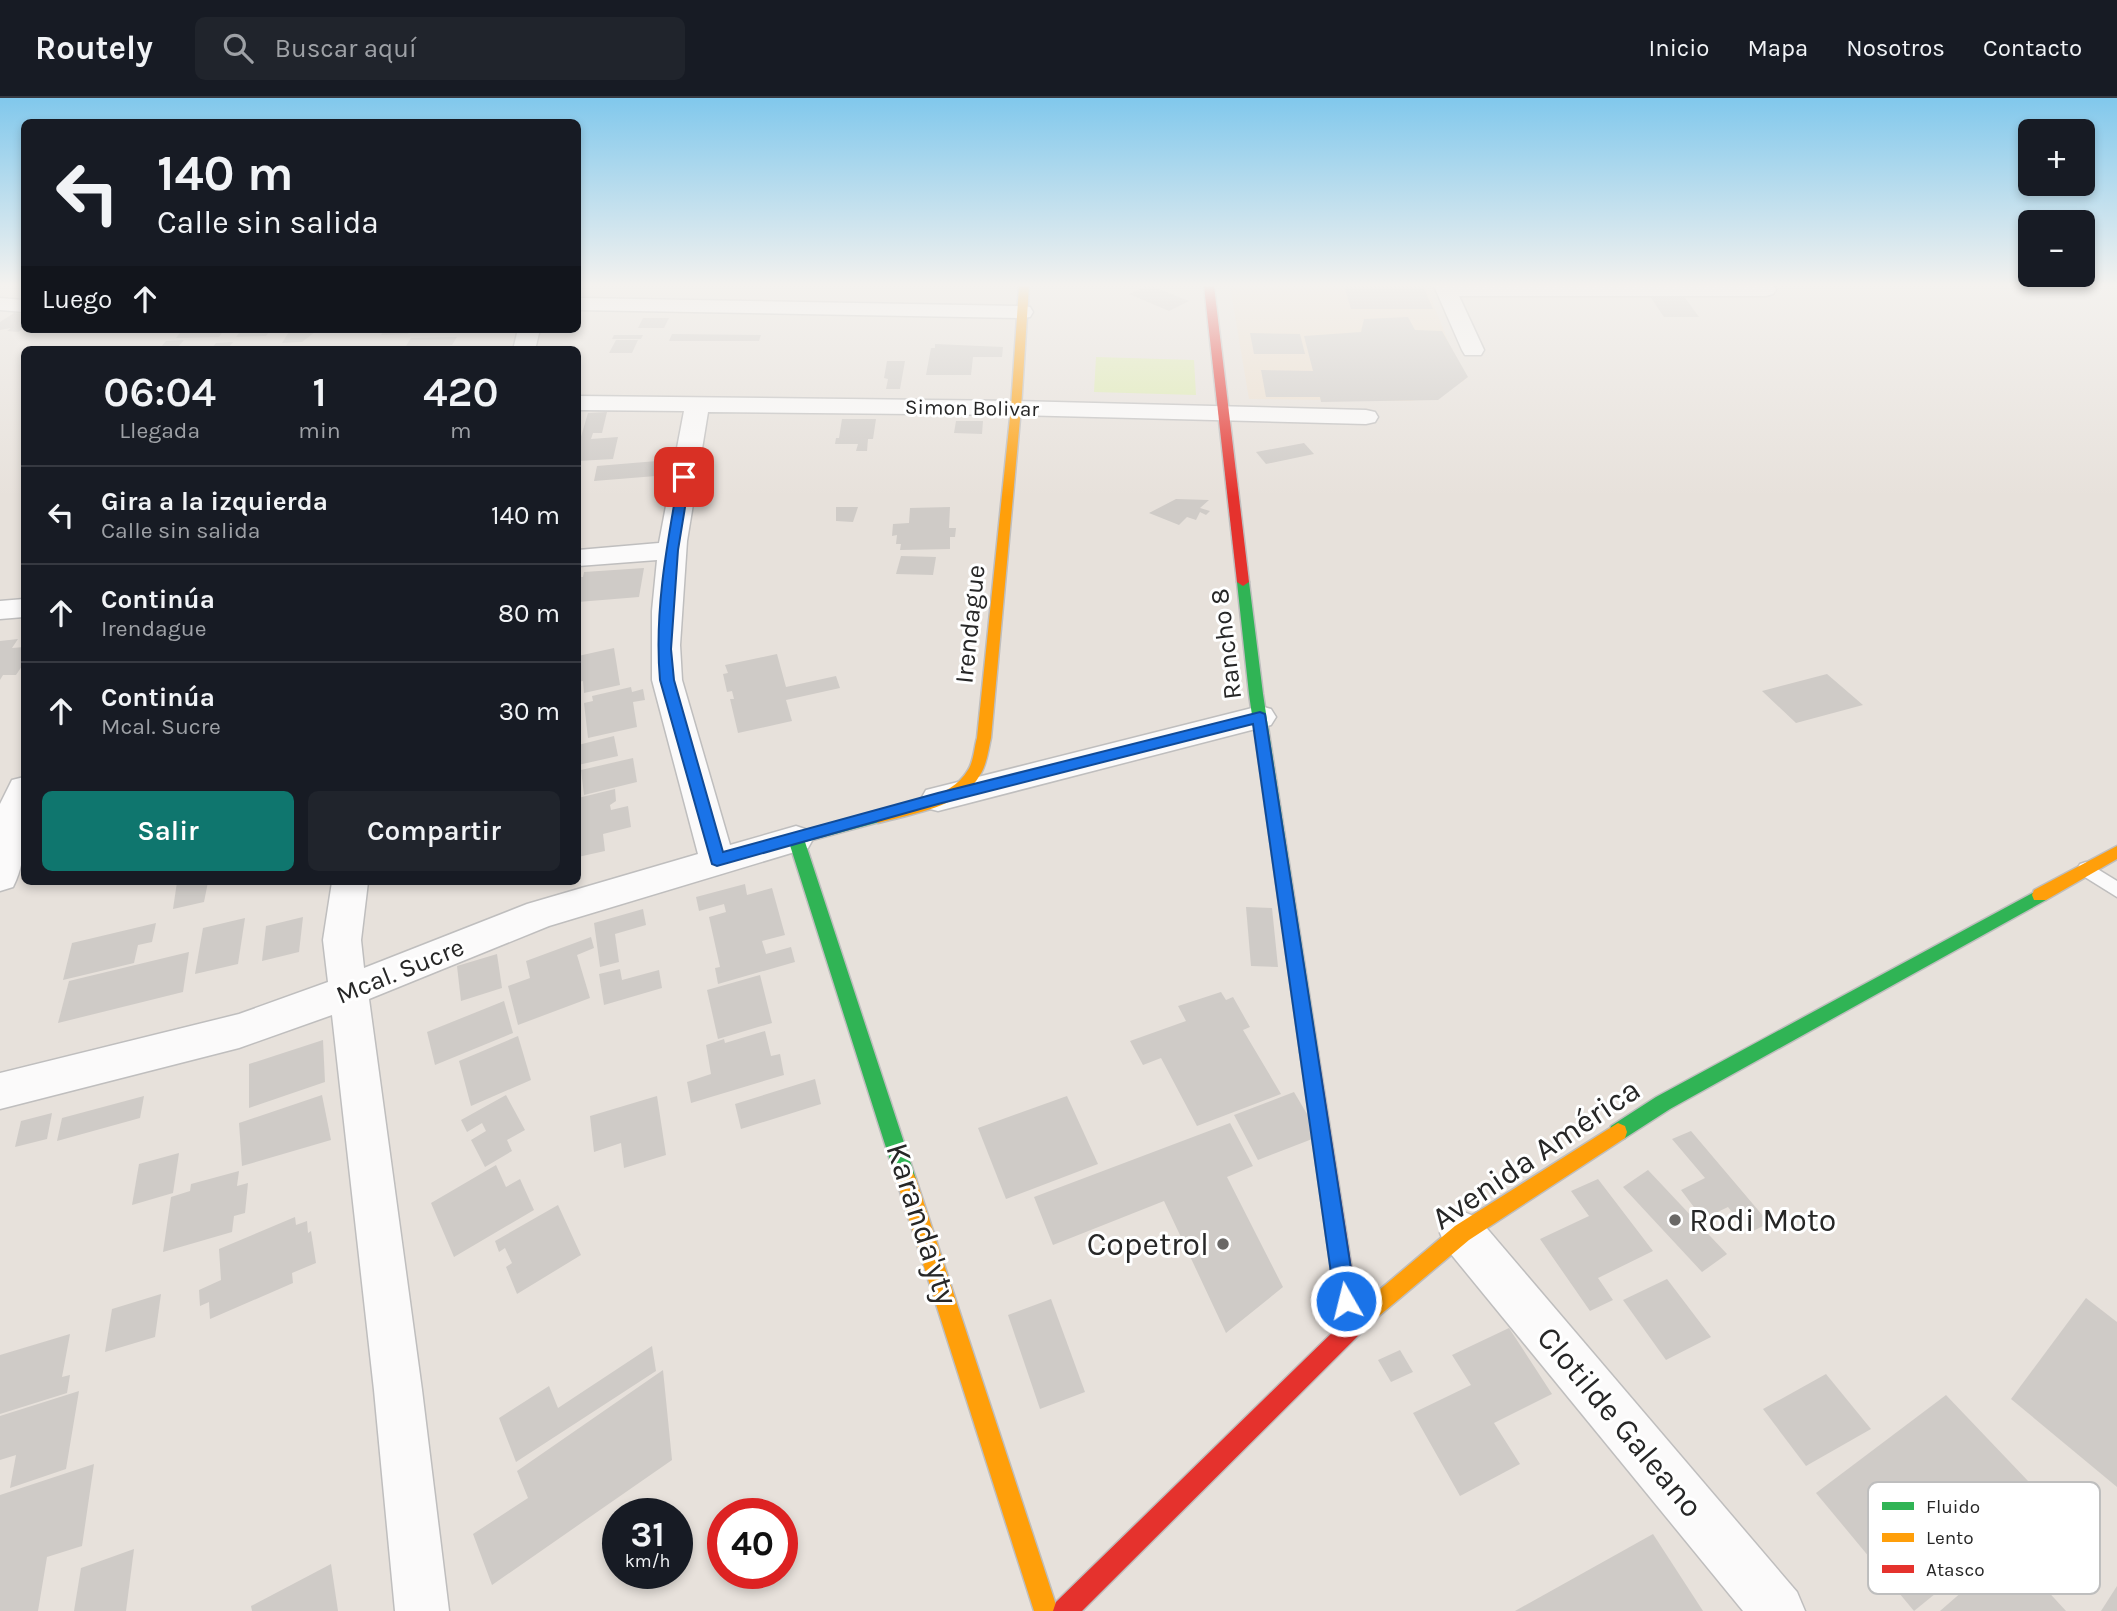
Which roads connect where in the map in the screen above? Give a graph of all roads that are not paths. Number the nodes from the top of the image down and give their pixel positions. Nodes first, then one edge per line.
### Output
1 (1019, 357) edge
2 (1217, 357) edge
3 (581, 403) edge
4 (697, 404) junction
5 (1016, 408) junction
6 (1224, 414) junction
7 (1366, 417) dead end
8 (672, 550) junction
9 (581, 558) edge
10 (21, 608) edge
11 (0, 610) edge
12 (1260, 717) junction
13 (938, 799) junction
14 (13, 805) edge
15 (796, 839) junction
16 (2117, 852) edge
17 (717, 860) junction
18 (2086, 869) junction
19 (0, 877) edge
20 (350, 885) edge
21 (2117, 890) edge
22 (348, 993) junction
23 (0, 1091) edge
24 (1462, 1233) junction
25 (1350, 1327) junction
26 (422, 1611) edge
27 (1046, 1611) edge
28 (1065, 1611) edge
29 (1779, 1611) edge

1 - 5 street, Irendague
2 - 6 street, Rancho 8
3 - 4 street, Simon Bolivar
4 - 5 street, Simon Bolivar
4 - 8 street
5 - 6 street, Simon Bolivar
5 - 13 street, Irendague
6 - 7 street, Simon Bolivar
6 - 12 street, Rancho 8
8 - 9 street
8 - 17 street
10 - 11 street
12 - 13 street
12 - 25 street, Rancho 8
13 - 15 street, Irendague
14 - 19 street
15 - 17 street, Mcal. Sucre
15 - 27 street, Karanda'yty
16 - 18 street, Avenida América
17 - 22 street, Mcal. Sucre
18 - 21 lane
18 - 24 street, Avenida América
20 - 22 street
22 - 23 street, Mcal. Sucre
22 - 26 street
24 - 25 street, Avenida América
24 - 29 street, Clotilde Galeano
25 - 28 street, Avenida América

